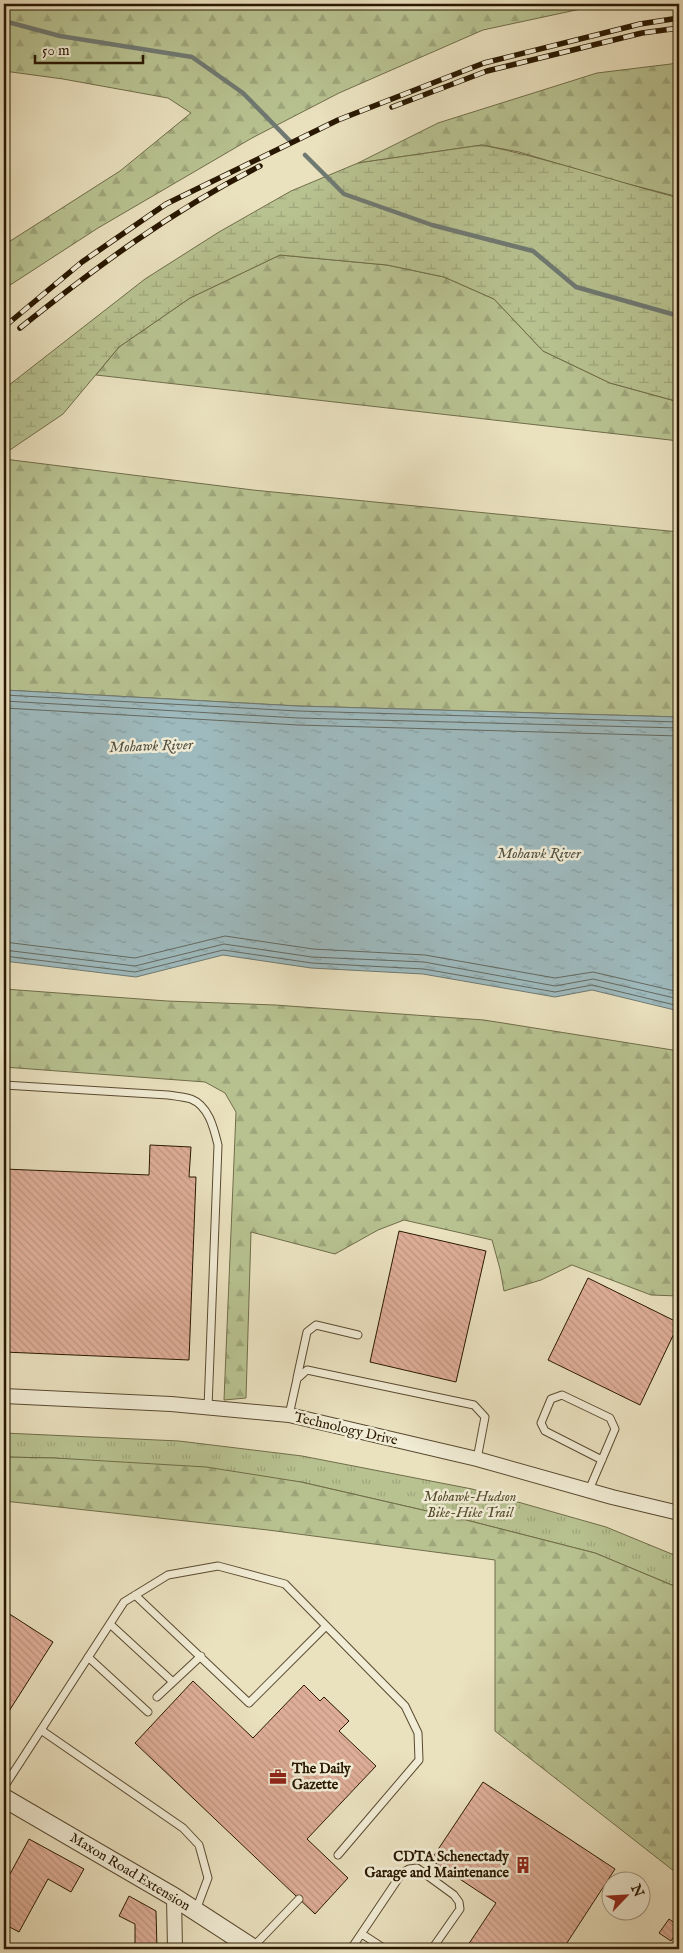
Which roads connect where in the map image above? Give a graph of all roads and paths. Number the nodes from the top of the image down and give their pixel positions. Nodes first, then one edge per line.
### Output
1 (4, 1085) edge
2 (358, 1335) dead end
3 (297, 1379) junction
4 (4, 1396) edge
5 (208, 1408) junction
6 (289, 1416) junction
7 (477, 1459) junction
8 (602, 1460) junction
9 (589, 1490) junction
10 (679, 1514) edge
11 (135, 1595) junction
12 (110, 1624) junction
13 (326, 1626) junction
14 (201, 1656) junction
15 (88, 1657) junction
16 (173, 1682) junction
17 (157, 1697) dead end
18 (148, 1712) dead end
19 (40, 1730) junction
20 (4, 1787) edge
21 (4, 1798) edge
22 (338, 1854) dead end
23 (174, 1897) junction
24 (299, 1899) dead end
25 (196, 1911) junction
26 (362, 1934) junction
27 (175, 1949) edge
28 (253, 1949) edge
29 (351, 1949) edge
30 (385, 1949) edge
31 (432, 1949) edge

1 - 5 lane
2 - 3 lane
3 - 6 lane
3 - 7 lane
4 - 5 street, Technology Drive
5 - 6 street, Technology Drive
6 - 7 street, Technology Drive
7 - 9 street, Technology Drive
8 - 8 lane
8 - 9 lane
9 - 10 street, Technology Drive
11 - 12 lane
11 - 13 lane
11 - 14 lane
12 - 15 lane
12 - 16 lane
13 - 14 lane
13 - 22 lane
14 - 16 lane
15 - 18 lane
15 - 19 lane
16 - 17 lane
19 - 20 lane
19 - 25 lane
21 - 23 street, Maxon Road Extension
23 - 25 street, Maxon Road Extension
23 - 27 street
24 - 28 lane
25 - 28 street, Maxon Road Extension
26 - 29 lane
26 - 30 lane
26 - 31 lane

